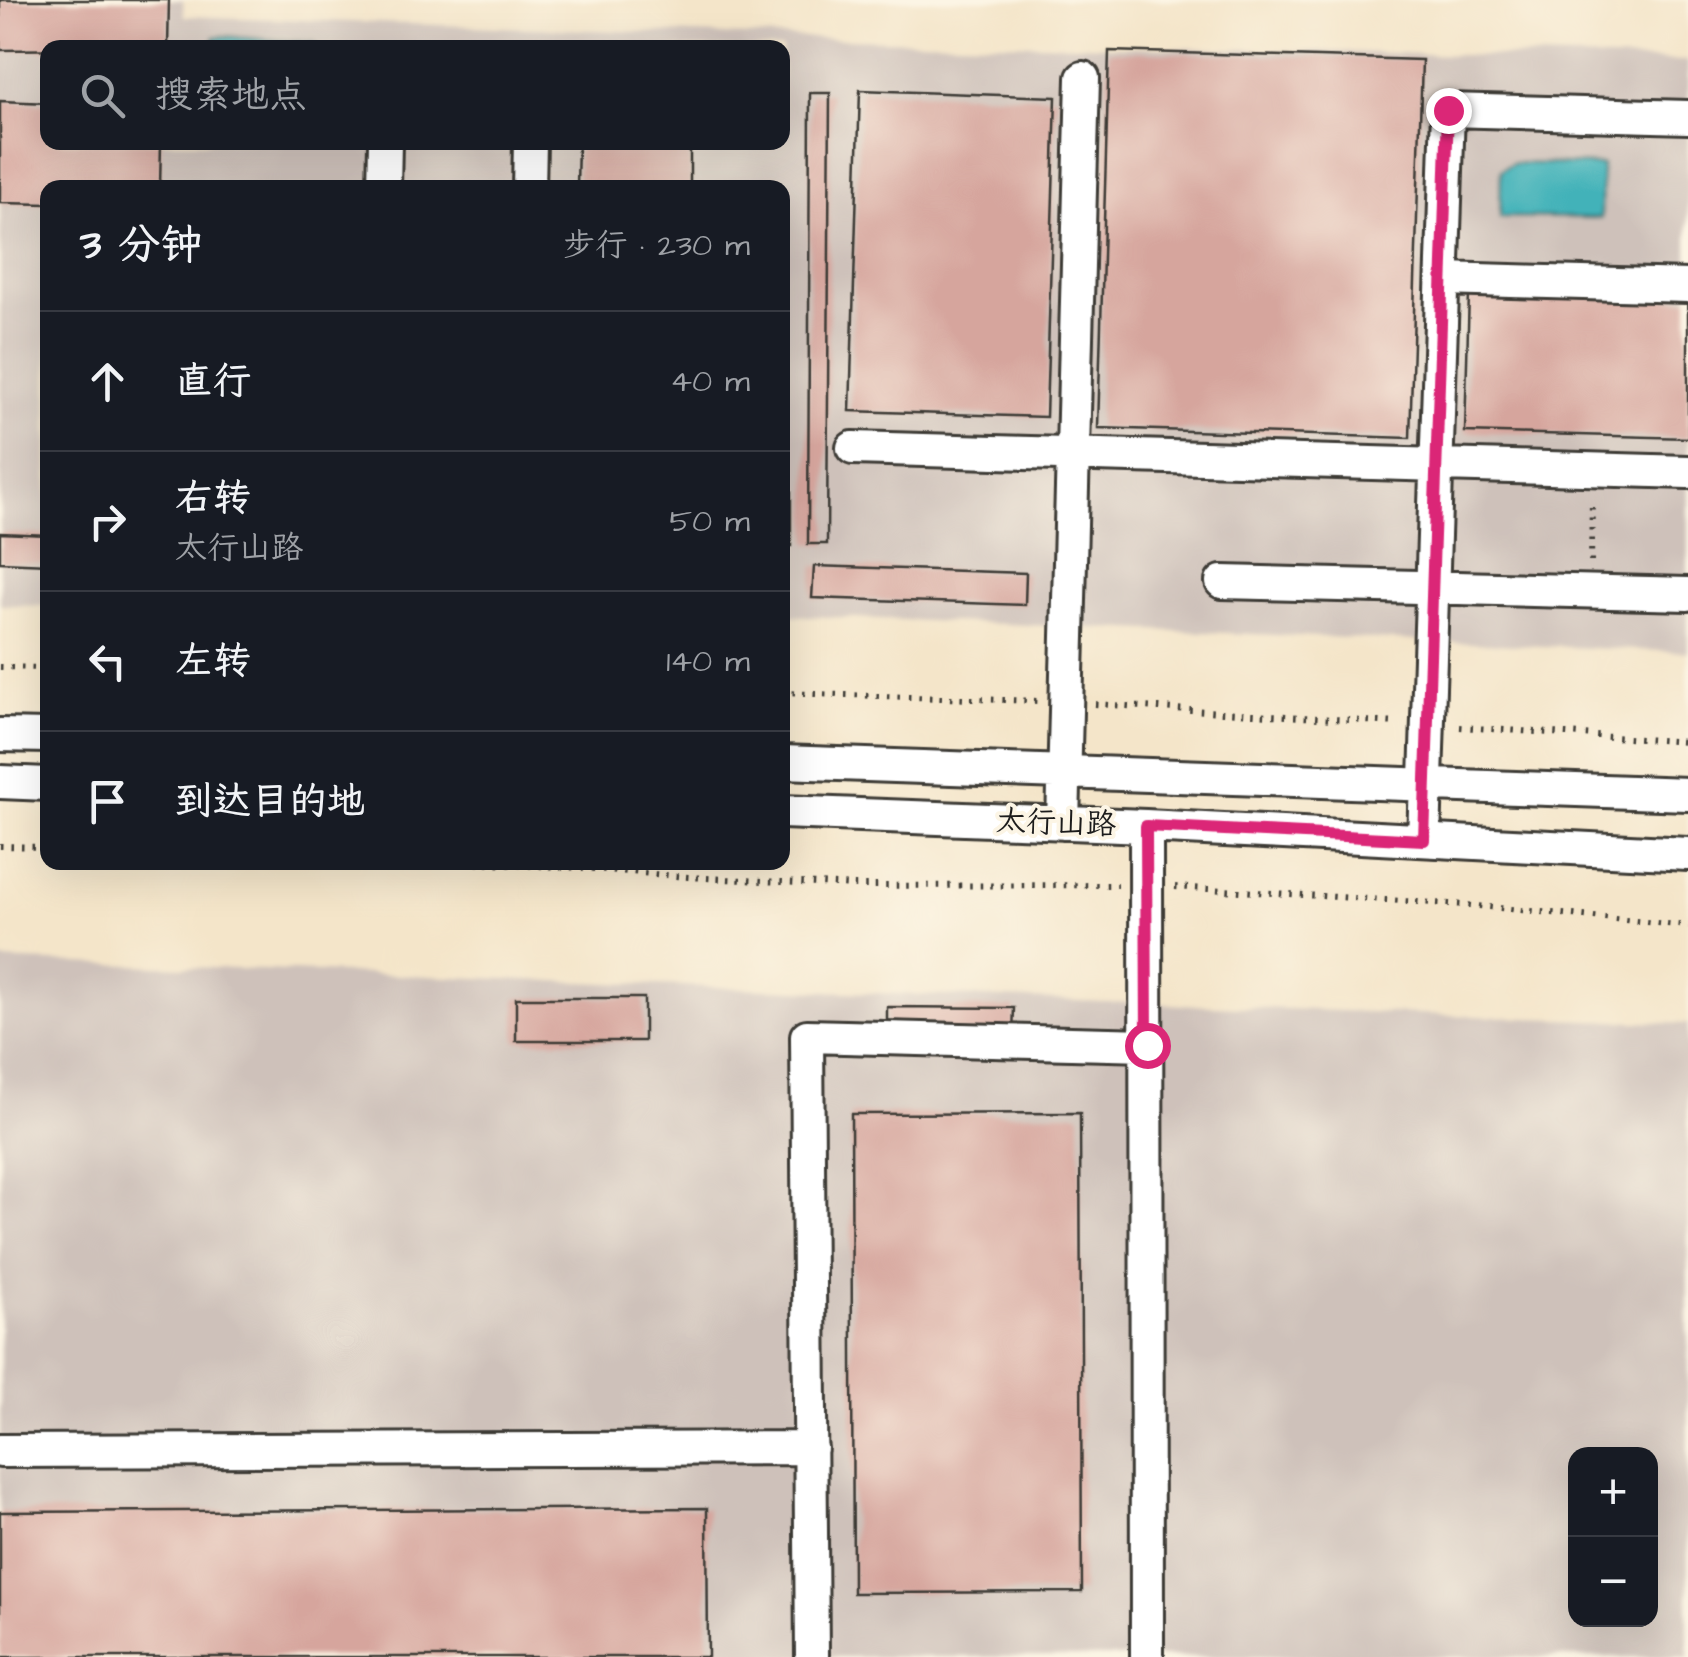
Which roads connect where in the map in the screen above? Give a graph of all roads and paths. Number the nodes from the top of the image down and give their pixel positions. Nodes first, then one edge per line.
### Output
1 (1083, 78) dead end
2 (1688, 117) edge
3 (385, 150) edge
4 (530, 150) edge
5 (384, 180) edge
6 (529, 180) edge
7 (1442, 279) junction
8 (1688, 286) edge
9 (852, 448) dead end
10 (1073, 454) junction
11 (1436, 464) junction
12 (1593, 469) junction
13 (1688, 472) edge
14 (1222, 582) dead end
15 (1433, 588) junction
16 (1590, 592) junction
17 (1688, 594) edge
18 (0, 667) edge
19 (40, 668) edge
20 (790, 692) edge
21 (1066, 702) junction
22 (1428, 725) junction
23 (0, 735) edge
24 (40, 736) edge
25 (1688, 742) edge
26 (790, 762) edge
27 (1064, 772) junction
28 (0, 782) edge
29 (40, 784) edge
30 (1426, 785) junction
31 (1688, 794) edge
32 (790, 812) edge
33 (1063, 823) junction
34 (1146, 826) junction
35 (1424, 840) junction
36 (0, 846) edge
37 (40, 848) edge
38 (1688, 854) edge
39 (604, 870) edge
40 (1146, 885) junction
41 (1688, 926) edge
42 (1147, 1045) junction
43 (811, 1448) junction
44 (0, 1451) edge
45 (812, 1657) edge
46 (1148, 1657) edge

1 - 10 street
2 - 7 street
3 - 5 street
4 - 6 street
7 - 8 street
7 - 11 street
9 - 10 street
10 - 11 street
10 - 21 street
11 - 12 street
11 - 15 street
12 - 13 street
12 - 16 path
14 - 15 street
15 - 16 street
15 - 22 street
16 - 17 street
18 - 19 path
20 - 21 path
21 - 22 path
21 - 27 street
22 - 25 path
22 - 30 street
23 - 24 street
26 - 27 street, 太行山路
27 - 30 street, 太行山路
27 - 33 street
28 - 29 street
30 - 31 street, 太行山路
30 - 35 street
32 - 33 street, 太行山路
33 - 34 street, 太行山路
34 - 35 street, 太行山路
34 - 40 street
35 - 38 street, 太行山路
36 - 37 path
39 - 40 path
40 - 41 path
40 - 42 street
42 - 43 street
42 - 46 street
43 - 44 street
43 - 45 street

